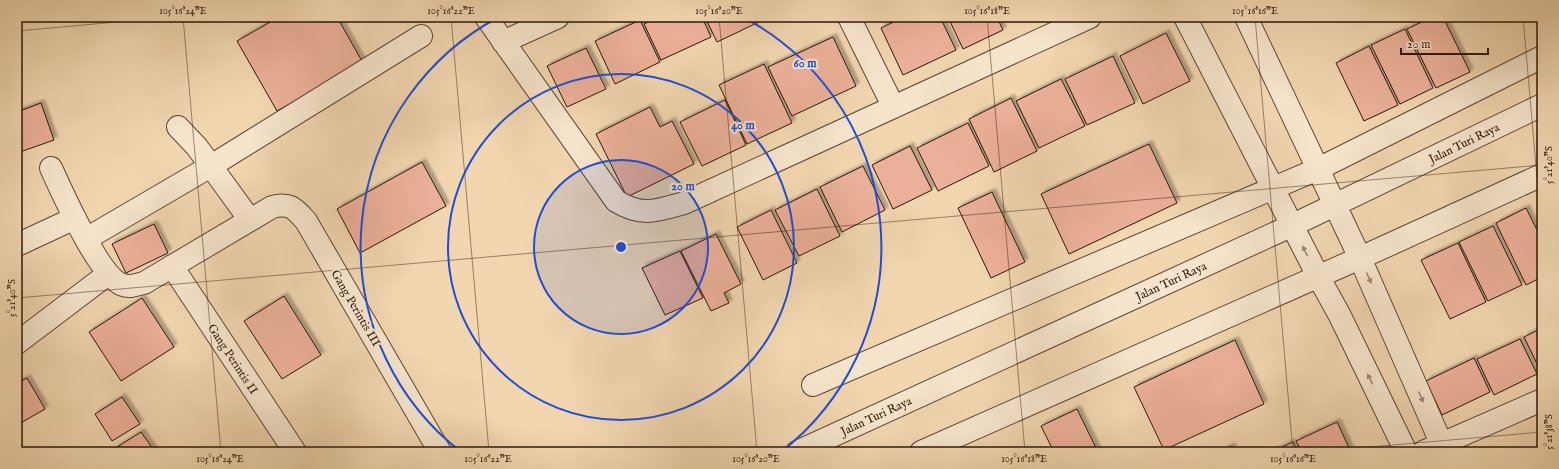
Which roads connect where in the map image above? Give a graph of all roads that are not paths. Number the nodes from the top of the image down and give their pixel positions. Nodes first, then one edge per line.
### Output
1 (486, 17) edge
2 (558, 17) edge
3 (849, 17) edge
4 (1090, 17) edge
5 (1185, 17) edge
6 (1246, 17) edge
7 (421, 36) dead end
8 (503, 42) junction
9 (1542, 57) edge
10 (1542, 105) edge
11 (893, 106) junction
12 (178, 127) dead end
13 (211, 166) junction
14 (51, 168) dead end
15 (1318, 169) junction
16 (1542, 175) edge
17 (1273, 189) junction
18 (1335, 205) junction
19 (74, 218) junction
20 (250, 220) junction
21 (1292, 225) junction
22 (86, 239) junction
23 (17, 245) edge
24 (1360, 258) junction
25 (172, 266) junction
26 (108, 274) junction
27 (1318, 276) junction
28 (17, 343) edge
29 (813, 385) dead end
30 (1542, 400) edge
31 (1436, 449) edge
32 (295, 452) edge
33 (440, 452) edge
34 (797, 452) edge
35 (921, 452) edge
36 (1406, 452) edge

1 - 8 street
2 - 8 street
3 - 11 street
4 - 11 street
5 - 17 street
6 - 15 street
7 - 13 street
8 - 11 street
9 - 15 street
10 - 18 street, Jalan Turi Raya
12 - 13 street
13 - 20 street
13 - 22 street
14 - 19 street
15 - 17 street
15 - 18 street
16 - 24 street
17 - 21 street
17 - 29 street
18 - 21 street, Jalan Turi Raya
18 - 24 street
19 - 22 street
19 - 23 street
20 - 25 street, Gang Perintis III
20 - 33 street, Gang Perintis III
27 -> 21 street
21 - 34 street, Jalan Turi Raya
22 - 26 street
24 - 27 street
24 -> 31 street
25 - 26 street, Gang Perintis III
25 - 32 street, Gang Perintis II
26 - 28 street
27 - 35 street
36 -> 27 street
30 - 31 street

